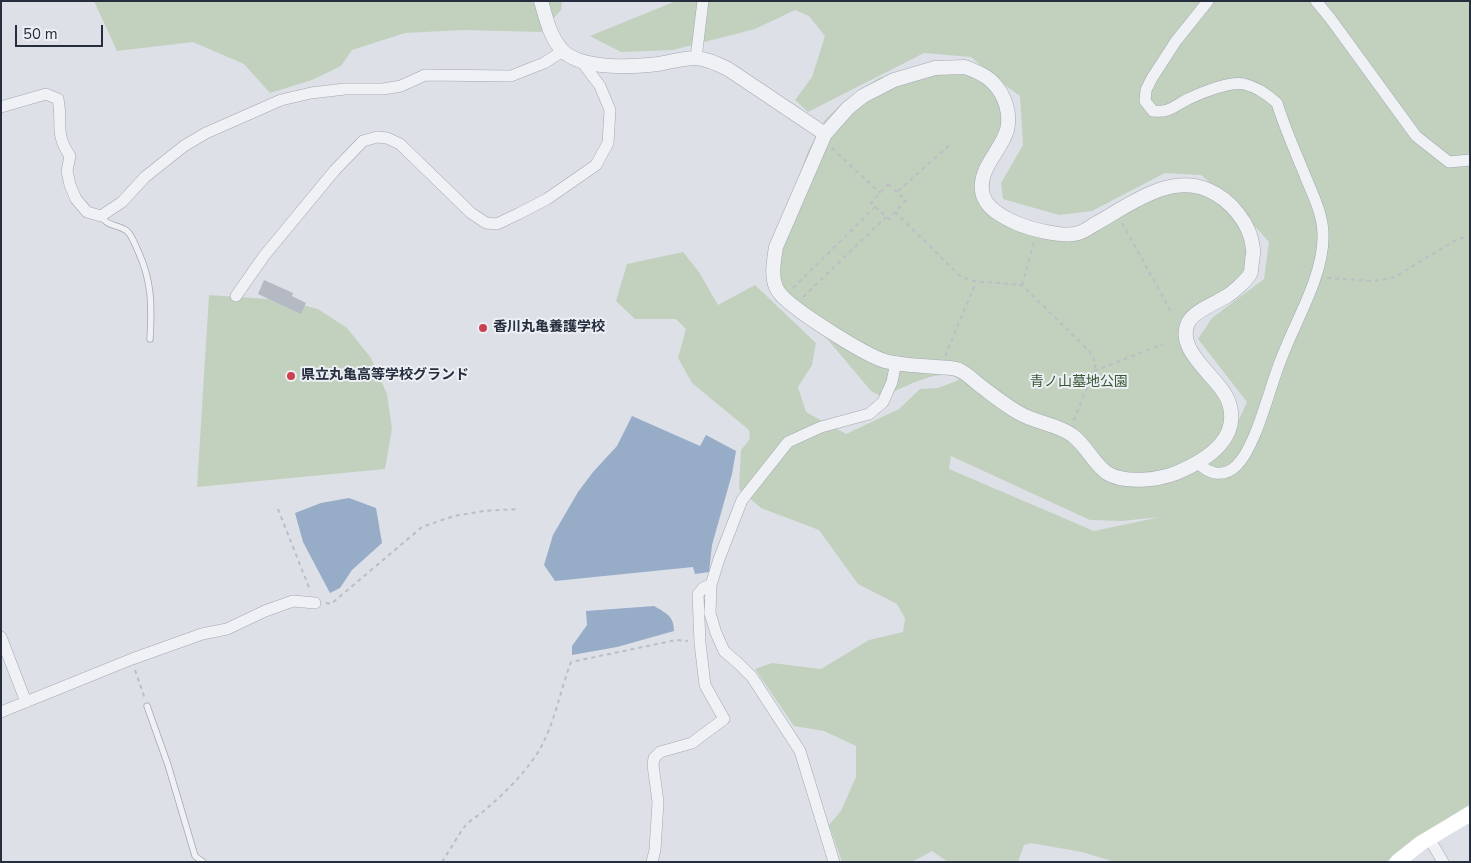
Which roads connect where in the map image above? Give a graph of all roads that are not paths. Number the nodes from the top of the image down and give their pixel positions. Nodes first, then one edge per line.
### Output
1 (541, 1) edge
2 (703, 1) edge
3 (1208, 1) edge
4 (1316, 1) edge
5 (563, 51) junction
6 (696, 58) junction
7 (582, 62) junction
8 (1, 107) edge
9 (824, 137) junction
10 (1470, 160) edge
11 (101, 216) junction
12 (236, 296) dead end
13 (150, 339) dead end
14 (896, 362) junction
15 (1198, 462) junction
16 (711, 585) junction
17 (315, 603) road end
18 (1, 637) edge
19 (7, 667) edge
20 (26, 702) junction
21 (147, 706) road end
22 (1, 712) edge
23 (1470, 814) edge
24 (1429, 838) junction
25 (203, 862) edge
26 (652, 862) edge
27 (834, 862) edge
28 (1397, 862) edge
29 (1443, 862) edge

1 - 5 street
2 - 6 street
3 - 15 street
4 - 10 street
5 - 7 street
5 - 11 street
6 - 7 street
6 - 9 street
7 - 12 street
8 - 11 street
9 - 14 street
9 - 15 street
11 - 13 lane
14 - 15 street
14 - 16 street
16 - 26 street
16 - 27 street
17 - 20 street
18 - 19 street
19 - 20 street
20 - 22 street
21 - 25 lane
23 - 24 main road
24 - 28 main road
24 - 29 street

